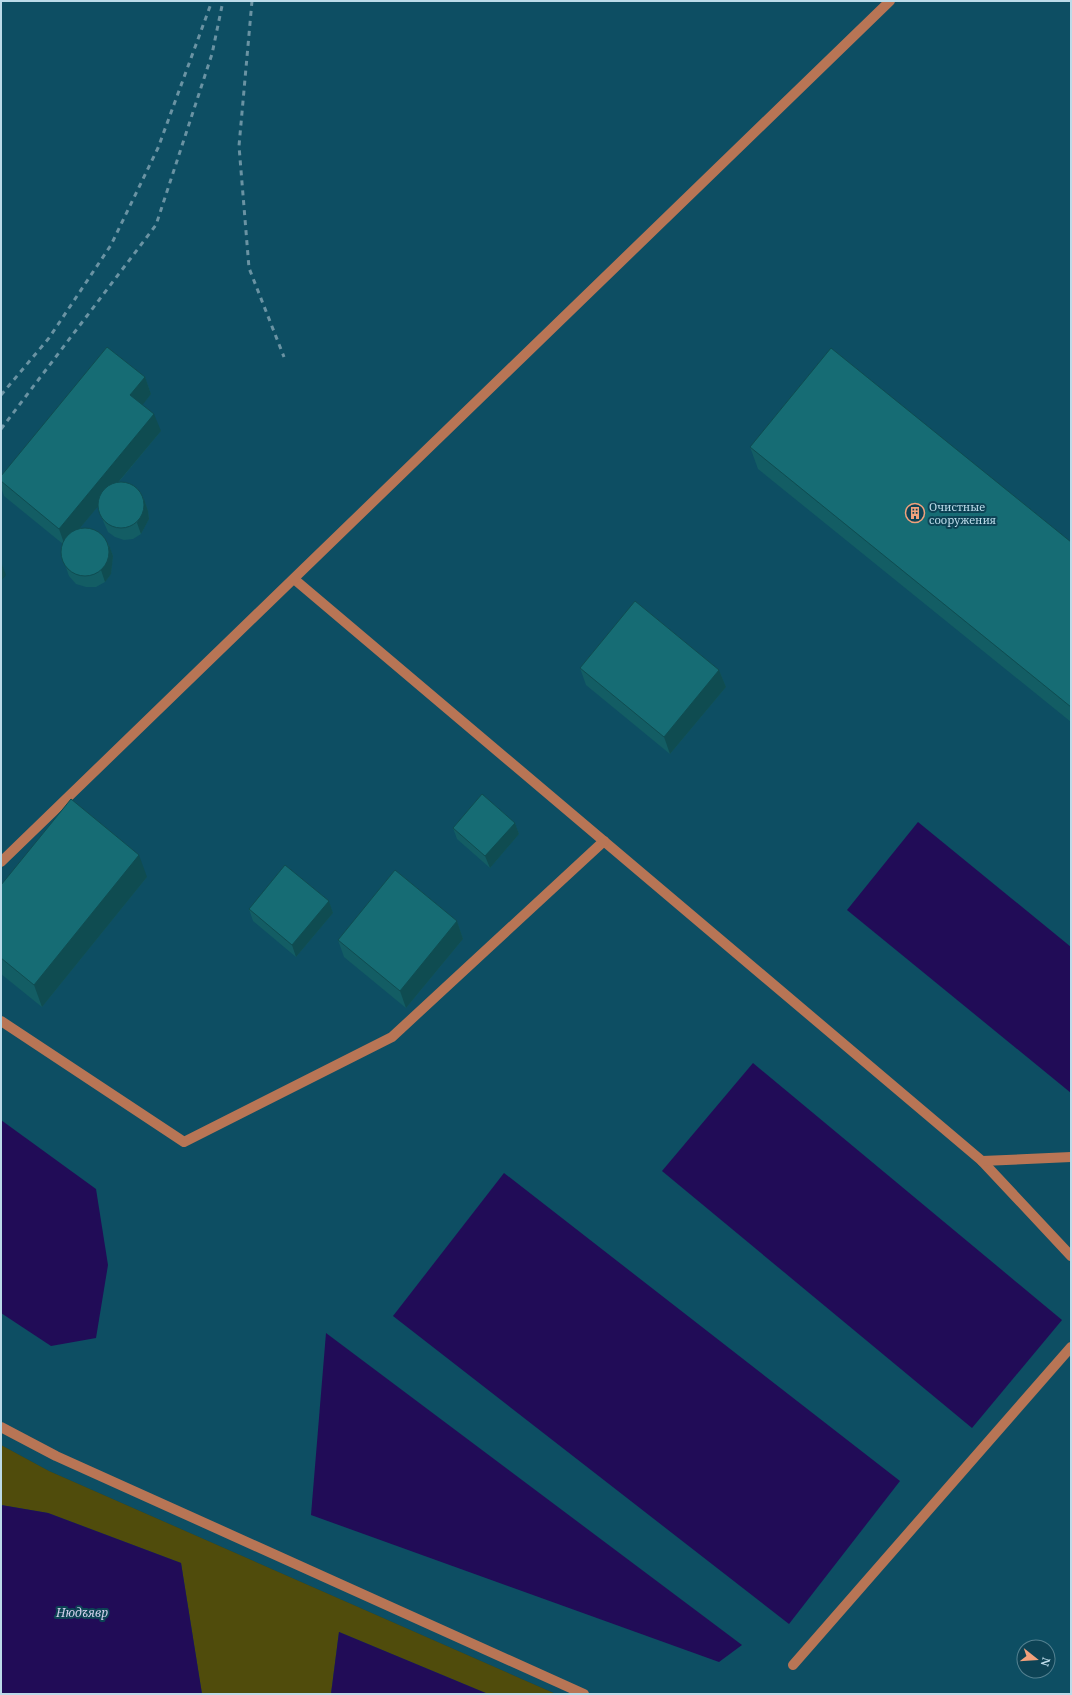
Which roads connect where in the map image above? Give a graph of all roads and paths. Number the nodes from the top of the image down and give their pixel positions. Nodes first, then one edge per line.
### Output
1 (890, 1) edge
2 (294, 579) junction
3 (604, 841) junction
4 (1, 862) edge
5 (1, 1021) edge
6 (1071, 1157) edge
7 (982, 1161) junction
8 (1071, 1256) edge
9 (1071, 1347) edge
10 (1, 1427) edge
11 (793, 1665) dead end
12 (584, 1694) edge

1 - 2 lane
2 - 3 lane
2 - 4 lane
3 - 5 lane
3 - 7 lane
6 - 7 lane
7 - 8 lane
9 - 11 lane
10 - 12 lane

